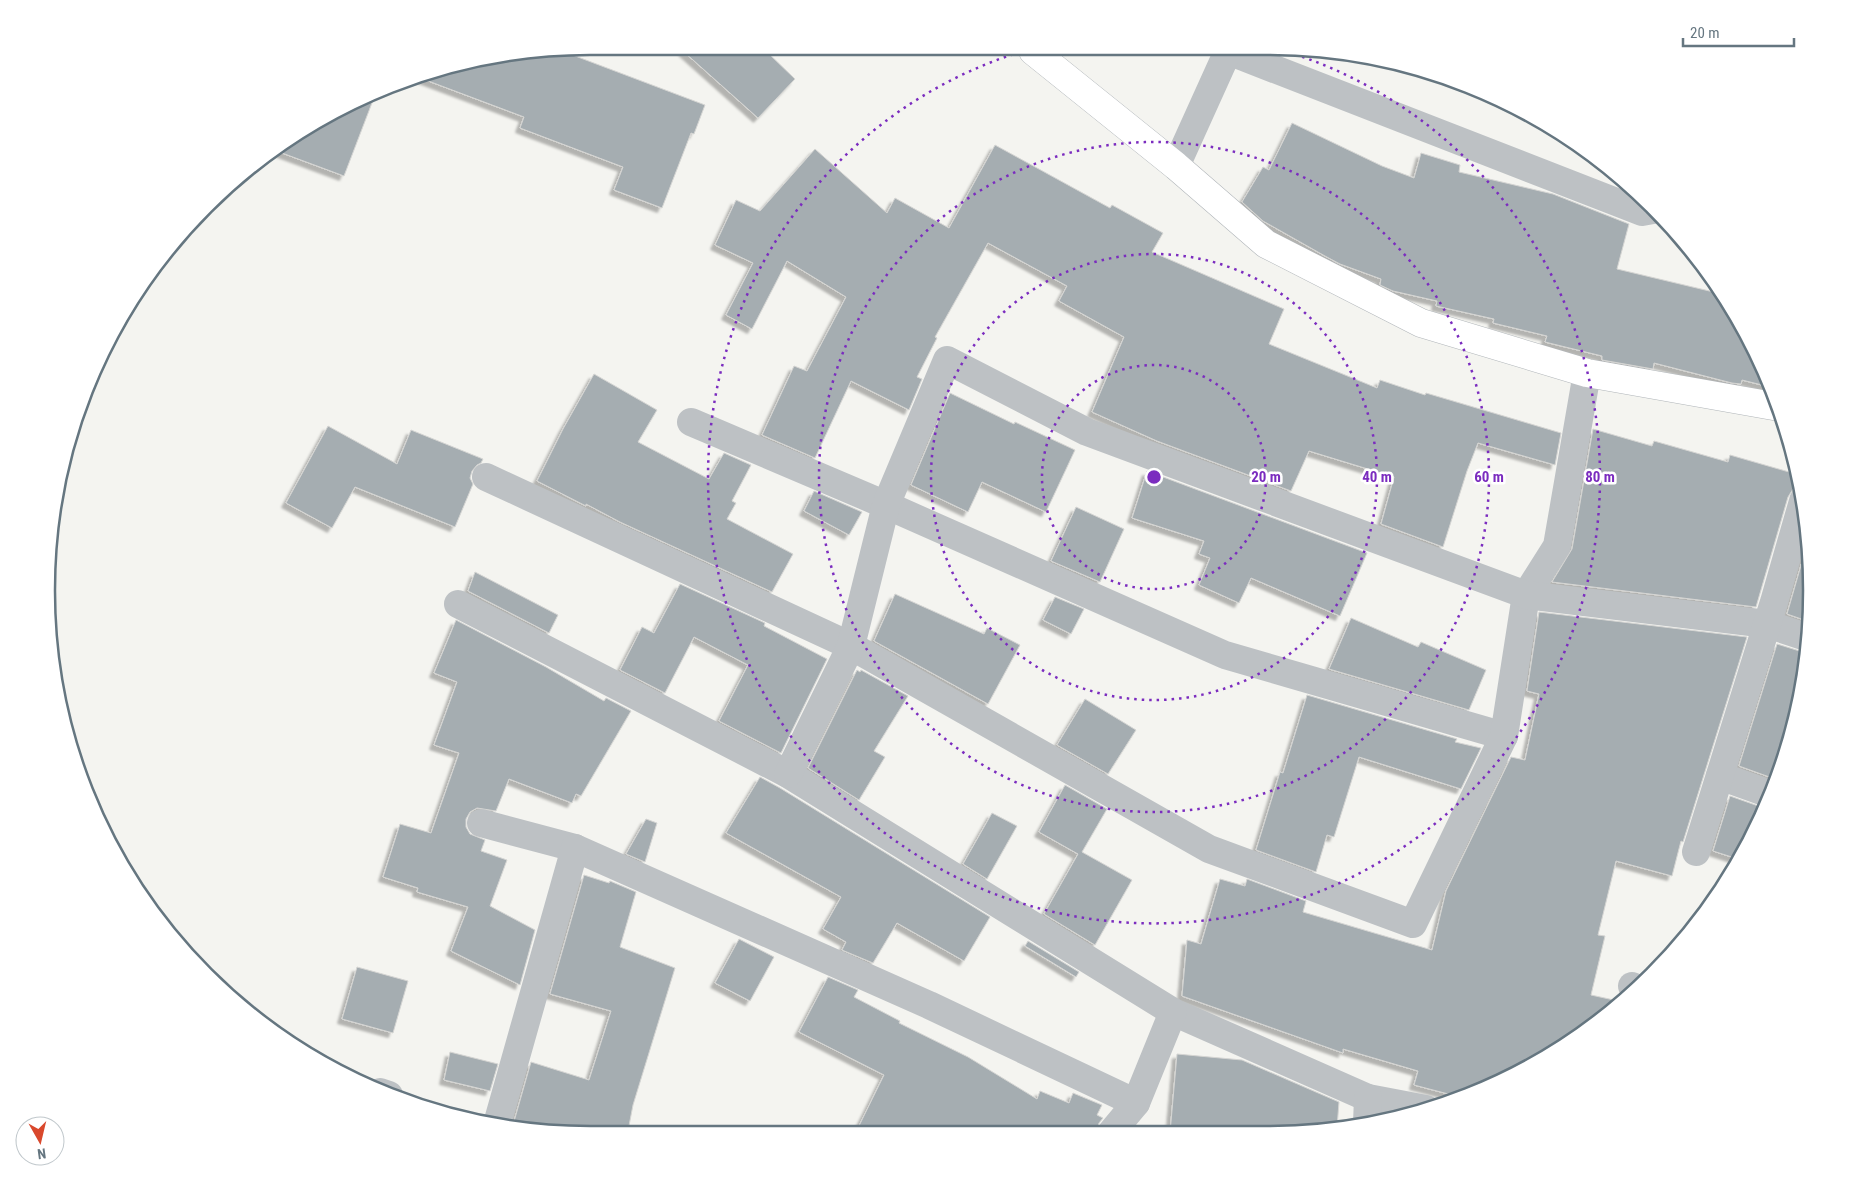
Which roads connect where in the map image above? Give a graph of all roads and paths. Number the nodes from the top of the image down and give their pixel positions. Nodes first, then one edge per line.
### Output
1 (1041, 55) edge
2 (1226, 55) edge
3 (1238, 55) edge
4 (1176, 166) junction
5 (1645, 211) edge
6 (1587, 373) junction
7 (1770, 405) edge
8 (691, 422) dead end
9 (486, 477) dead end
10 (886, 505) junction
11 (1798, 519) edge
12 (1526, 595) junction
13 (458, 604) dead end
14 (1768, 624) junction
15 (1801, 635) edge
16 (851, 646) junction
17 (1504, 736) junction
18 (788, 774) junction
19 (1720, 776) junction
20 (1763, 792) edge
21 (481, 823) dead end
22 (575, 848) junction
23 (1696, 852) dead end
24 (1174, 1012) junction
25 (1136, 1103) junction
26 (1400, 1109) edge
27 (1367, 1110) edge
28 (499, 1118) edge
29 (1117, 1126) edge

1 - 4 main road
2 - 4 street
3 - 5 street
4 - 6 main road
6 - 7 main road
6 - 12 street
8 - 10 street
9 - 16 street
10 - 12 street
10 - 16 street
10 - 17 street
11 - 14 street
12 - 14 street
12 - 17 street
13 - 18 street
14 - 15 street
14 - 19 street
16 - 17 street
16 - 18 street
18 - 24 street
19 - 20 street
19 - 23 street
21 - 22 street
22 - 25 street
22 - 28 street
24 - 25 street
24 - 27 street
25 - 29 street
26 - 27 street

